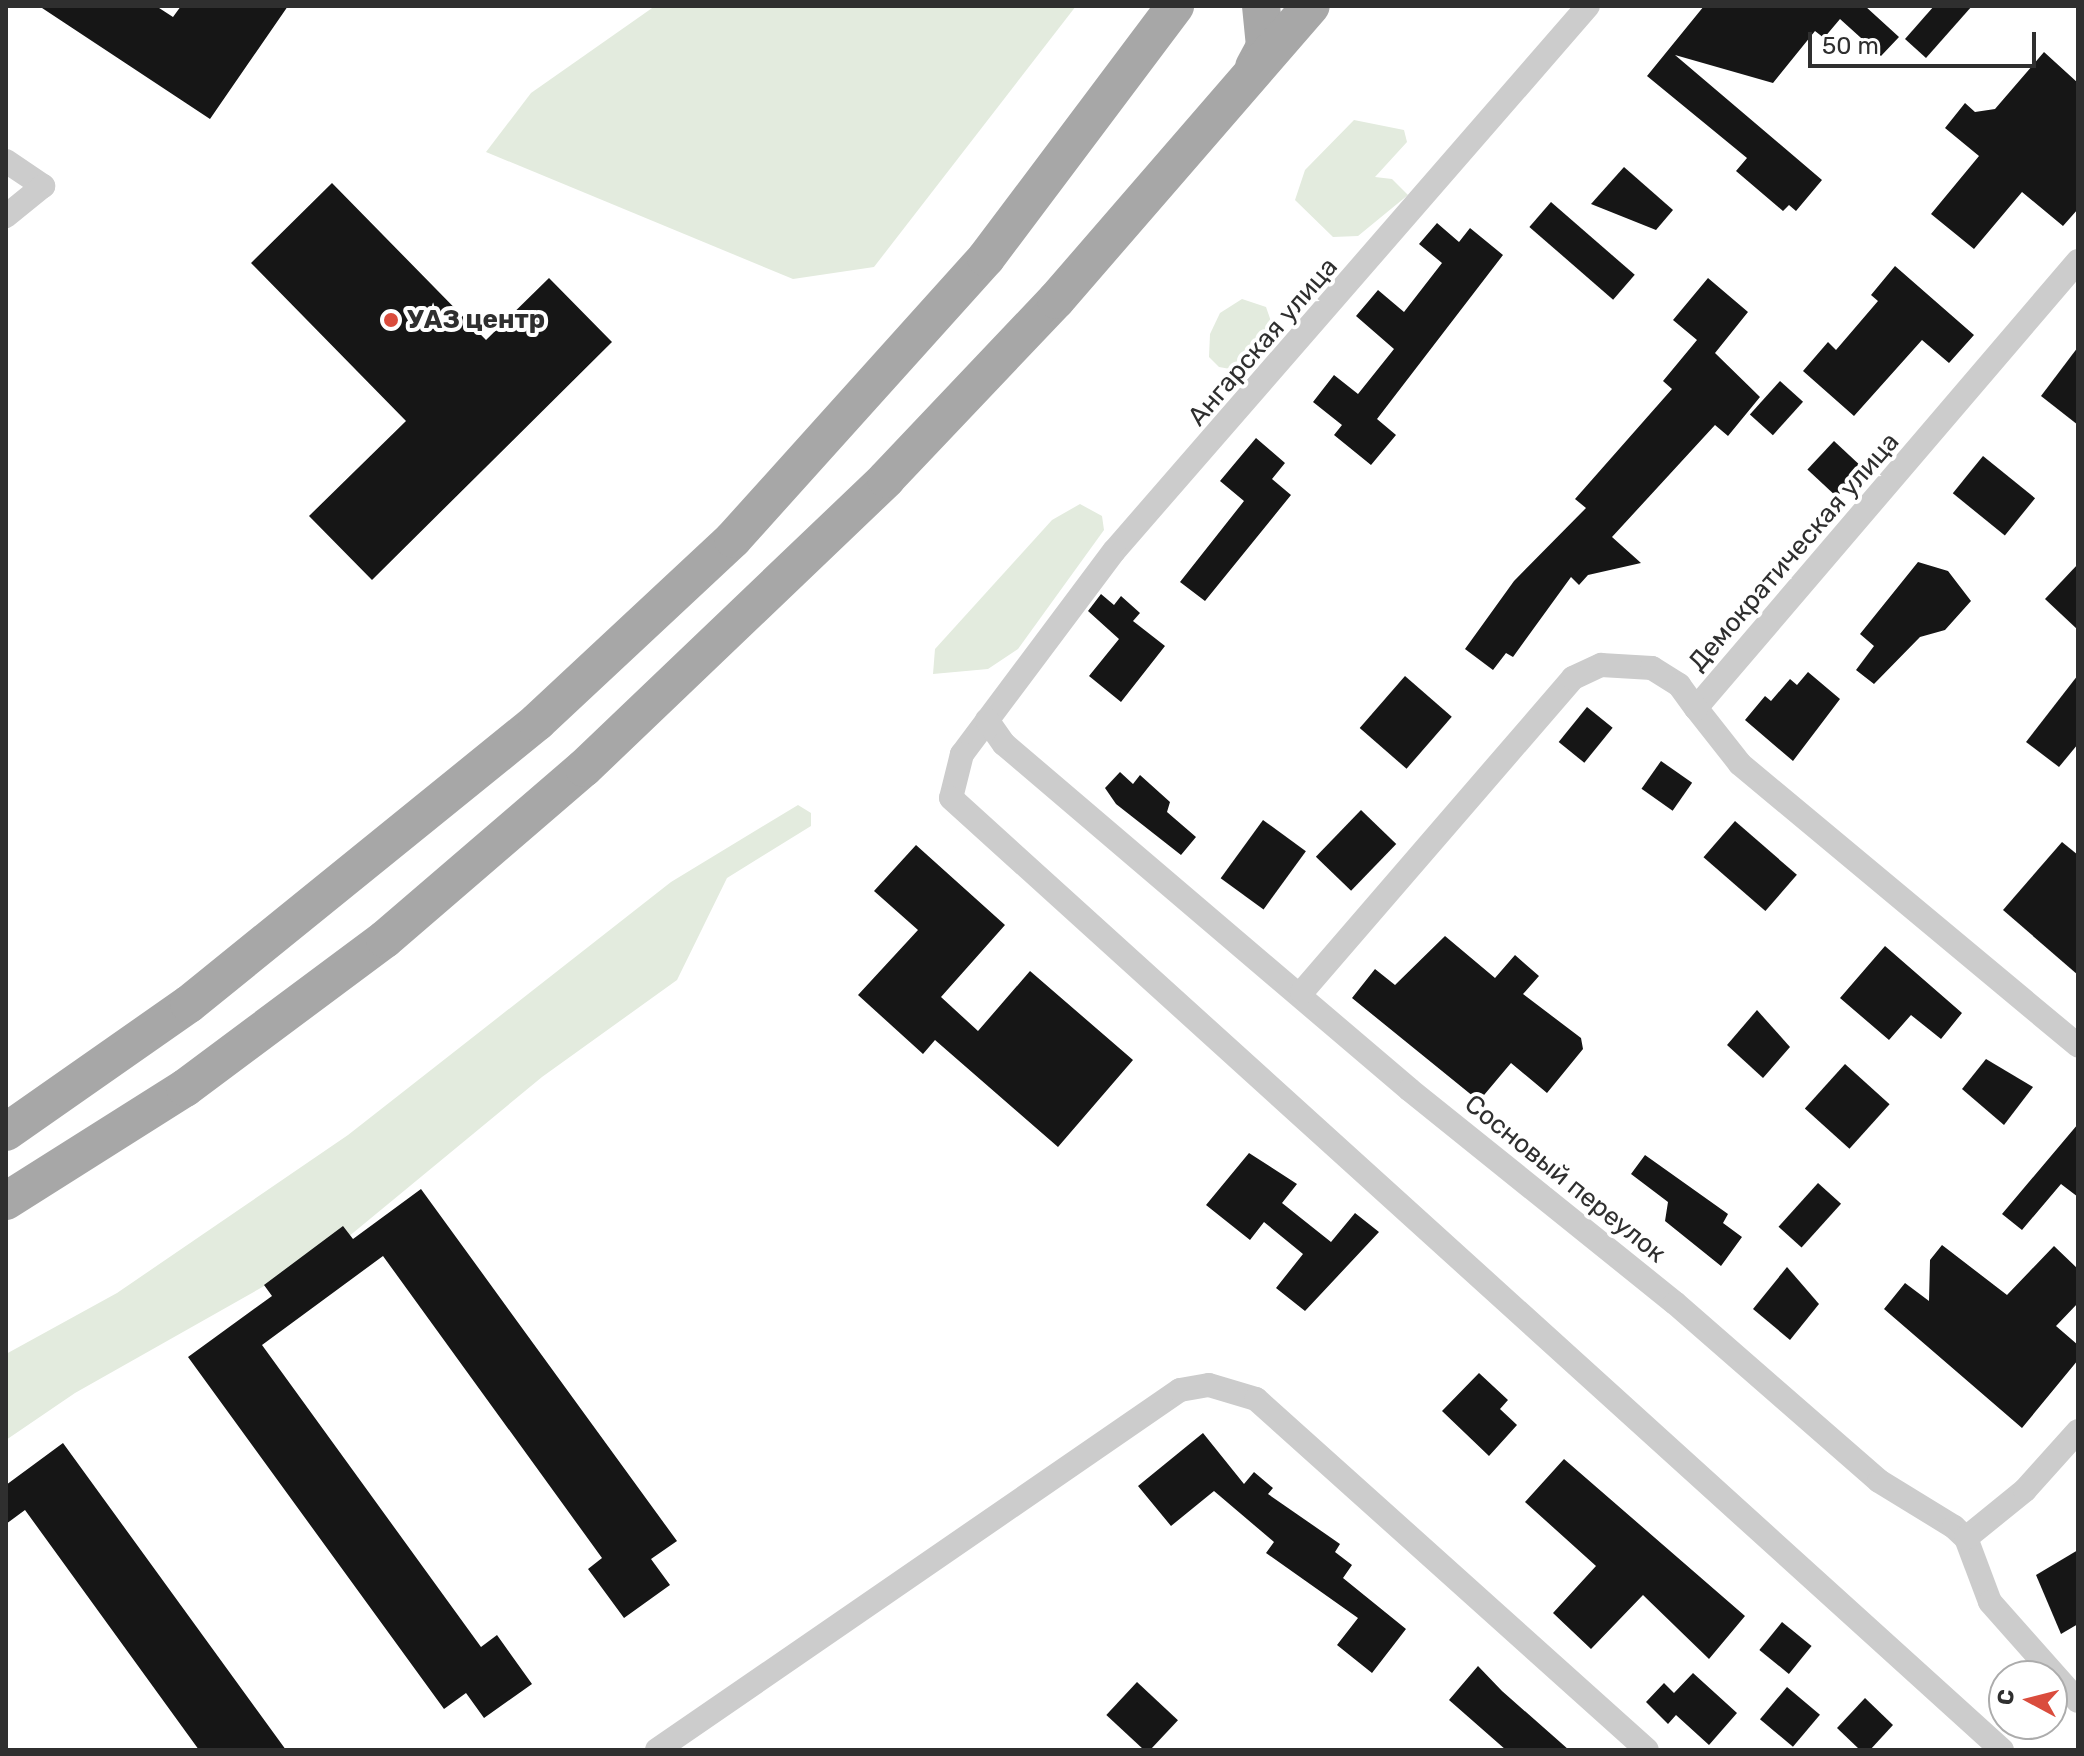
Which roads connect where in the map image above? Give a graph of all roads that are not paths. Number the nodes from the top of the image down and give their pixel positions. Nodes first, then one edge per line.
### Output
1 (1261, 6) edge
2 (1311, 6) edge
3 (1588, 6) edge
4 (1174, 10) edge
5 (1244, 87) junction
6 (6, 161) edge
7 (6, 216) edge
8 (2078, 261) edge
9 (1696, 708) junction
10 (987, 720) junction
11 (1302, 992) junction
12 (2073, 1032) edge
13 (6, 1132) edge
14 (6, 1201) edge
15 (2078, 1431) edge
16 (1966, 1538) junction
17 (2078, 1701) edge
18 (657, 1750) edge
19 (1647, 1750) edge
20 (2002, 1750) edge

1 - 5 main road
2 - 5 main road
3 - 10 street, Ангарская улица
4 - 13 main road
5 - 14 main road
6 - 7 street
8 - 9 street, Демократическая улица
9 - 11 street
9 - 12 street, Демократическая улица
10 - 11 street, Сосновый переулок
10 - 20 street, Ангарская улица
11 - 16 street, Сосновый переулок
15 - 16 street
16 - 17 street
18 - 19 street

